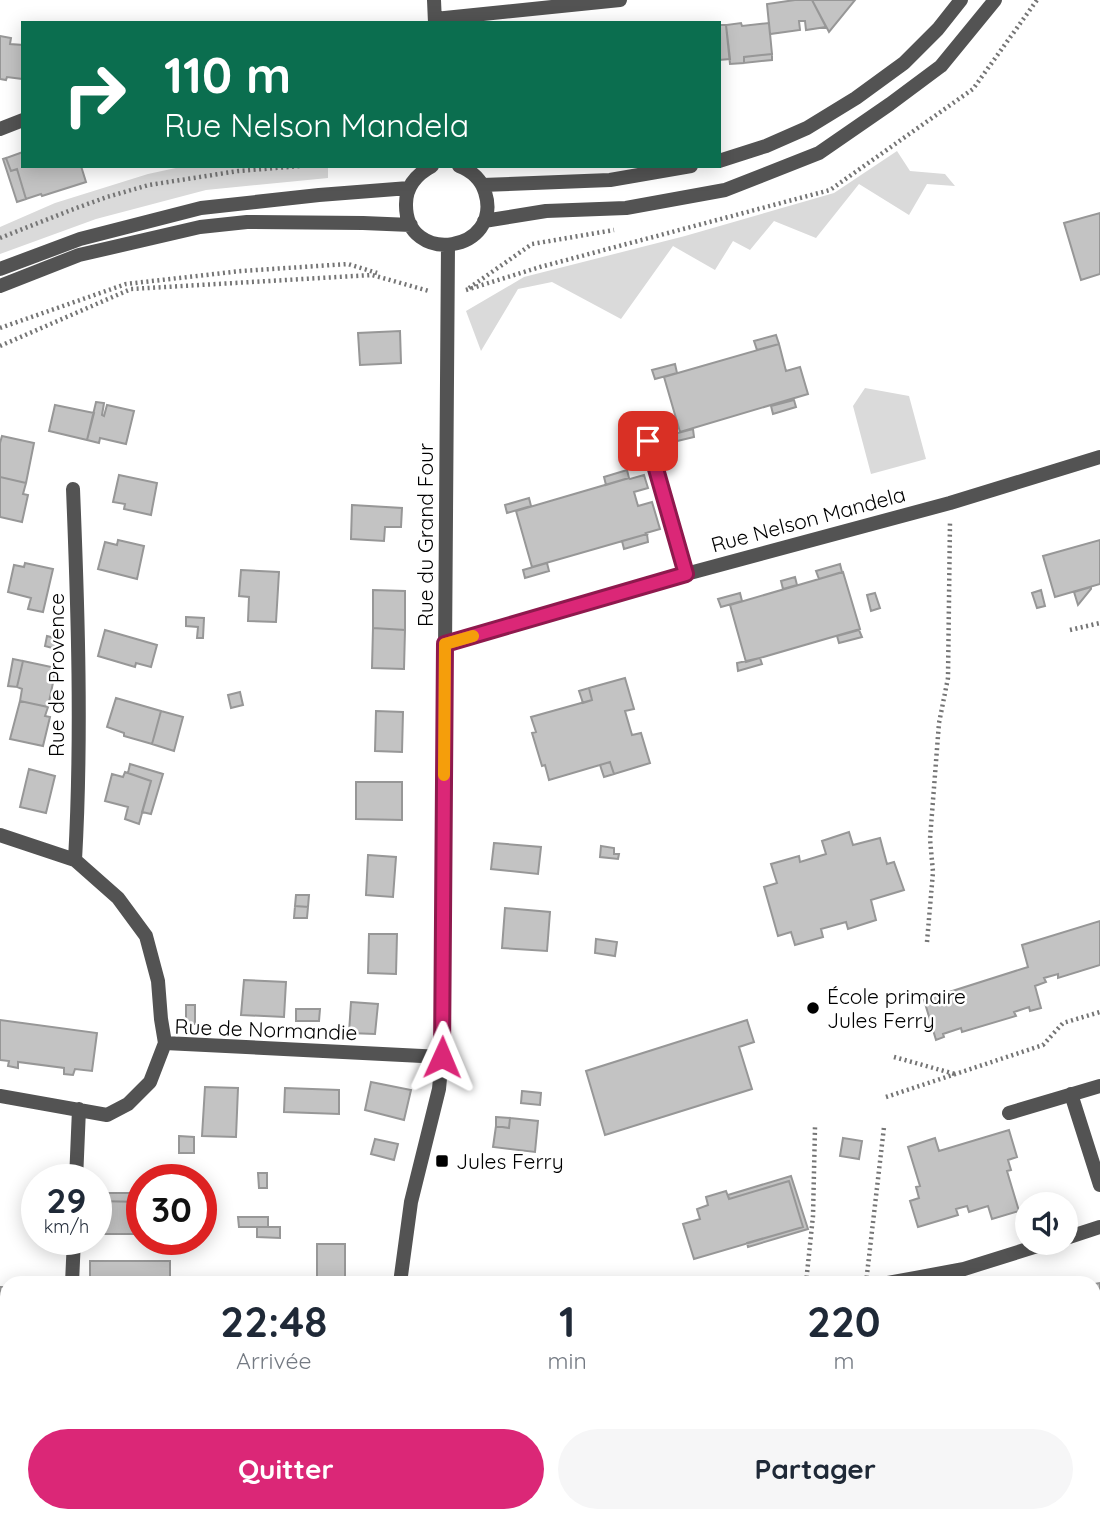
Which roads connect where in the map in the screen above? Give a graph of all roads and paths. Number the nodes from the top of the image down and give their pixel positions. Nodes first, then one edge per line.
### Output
1 (434, 0) edge
2 (620, 0) edge
3 (961, 0) edge
4 (995, 0) edge
5 (435, 21) edge
6 (21, 121) edge
7 (0, 129) edge
8 (721, 160) edge
9 (276, 168) edge
10 (428, 168) edge
11 (465, 168) edge
12 (679, 168) edge
13 (482, 185) junction
14 (409, 188) junction
15 (484, 221) junction
16 (411, 225) junction
17 (0, 238) edge
18 (448, 245) junction
19 (0, 269) edge
20 (0, 286) edge
21 (0, 328) edge
22 (0, 346) edge
23 (648, 441) dead end
24 (1100, 457) edge
25 (73, 489) dead end
26 (950, 503) junction
27 (686, 574) junction
28 (1100, 623) edge
29 (1070, 630) dead end
30 (445, 644) junction
31 (0, 835) edge
32 (75, 860) junction
33 (927, 942) dead end
34 (1100, 1012) edge
35 (165, 1043) junction
36 (894, 1056) dead end
37 (442, 1057) junction
38 (956, 1074) junction
39 (1100, 1086) edge
40 (1071, 1094) junction
41 (0, 1096) edge
42 (886, 1097) dead end
43 (79, 1110) junction
44 (1009, 1114) dead end
45 (815, 1127) dead end
46 (884, 1127) dead end
47 (77, 1164) edge
48 (1100, 1185) edge
49 (1100, 1227) edge
50 (1078, 1234) edge
51 (1015, 1253) edge
52 (73, 1255) edge
53 (72, 1276) edge
54 (401, 1276) edge
55 (807, 1276) edge
56 (867, 1276) edge
57 (926, 1276) edge

1 - 5 street
2 - 5 street
3 - 8 street
4 - 15 street
6 - 7 street
9 - 17 path
10 - 14 street
11 - 13 street
12 - 13 street
13 - 15 street
14 - 16 street
14 - 19 street
15 - 18 street
16 - 18 street
16 - 20 street
18 - 30 street, Rue du Grand Four
21 - 22 path
23 - 27 street
24 - 26 street, Rue Nelson Mandela
25 - 32 street, Rue de Provence
26 - 27 street, Rue Nelson Mandela
26 - 33 path
27 - 30 street, Rue Nelson Mandela
28 - 29 path
30 - 37 street, Rue du Grand Four
31 - 32 street
32 - 35 street
34 - 38 path
35 - 37 street, Rue de Normandie
35 - 43 street, Rue de Normandie
36 - 38 path
37 - 54 street, Rue du Grand Four
38 - 42 path
39 - 40 street
40 - 44 street
40 - 48 street
41 - 43 street, Rue de Normandie
43 - 47 street
45 - 55 path
46 - 56 path
49 - 50 street
51 - 57 street
52 - 53 street

